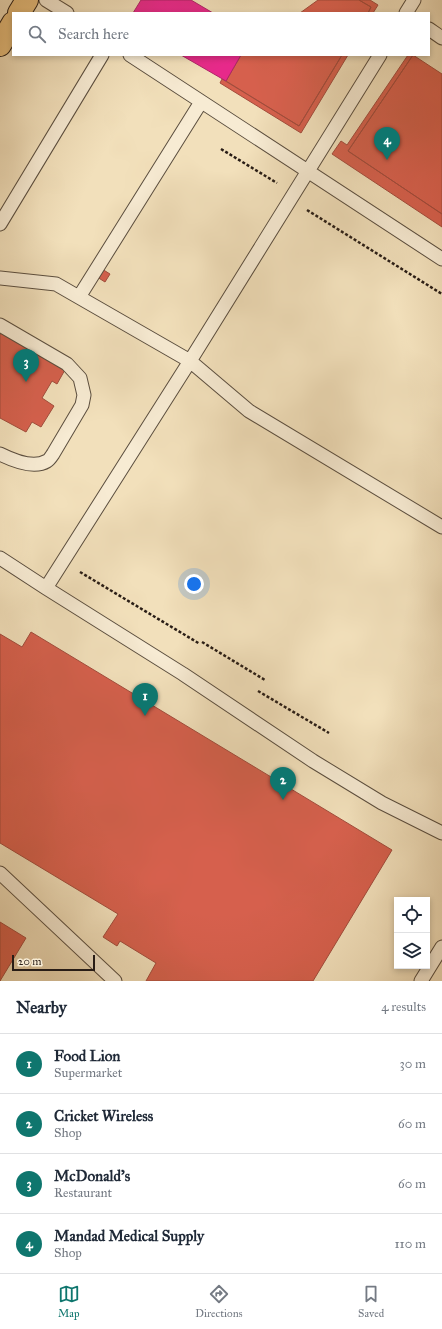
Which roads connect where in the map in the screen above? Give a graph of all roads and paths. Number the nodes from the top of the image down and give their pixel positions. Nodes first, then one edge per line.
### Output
1 (27, 0) edge
2 (46, 0) edge
3 (414, 0) edge
4 (20, 12) edge
5 (65, 12) edge
6 (407, 12) edge
7 (12, 25) edge
8 (430, 30) edge
9 (442, 38) edge
10 (0, 45) edge
11 (101, 56) edge
12 (132, 56) edge
13 (379, 56) edge
14 (201, 102) junction
15 (221, 149) dead end
16 (307, 171) junction
17 (292, 196) junction
18 (0, 224) edge
19 (442, 259) edge
20 (0, 278) edge
21 (442, 294) edge
22 (79, 297) junction
23 (0, 325) edge
24 (190, 361) junction
25 (0, 454) edge
26 (442, 527) edge
27 (0, 558) edge
28 (62, 562) junction
29 (46, 588) junction
30 (265, 680) dead end
31 (258, 691) dead end
32 (329, 733) dead end
33 (442, 833) edge
34 (0, 873) edge
35 (442, 946) edge
36 (115, 981) edge
37 (421, 981) edge

1 - 4 main road
2 - 5 lane
3 - 6 lane
7 - 10 main road
8 - 9 lane
11 - 18 lane
12 - 14 lane
13 - 16 lane
14 - 16 lane
14 - 22 lane
15 - 17 path
16 - 17 lane
16 - 19 lane
17 - 21 path
17 - 24 lane
20 - 22 lane
22 - 24 lane
23 - 25 lane
24 - 26 lane
24 - 28 lane
27 - 29 lane
28 - 29 lane
28 - 30 path
29 - 33 lane
31 - 32 path
34 - 36 lane
35 - 37 lane

